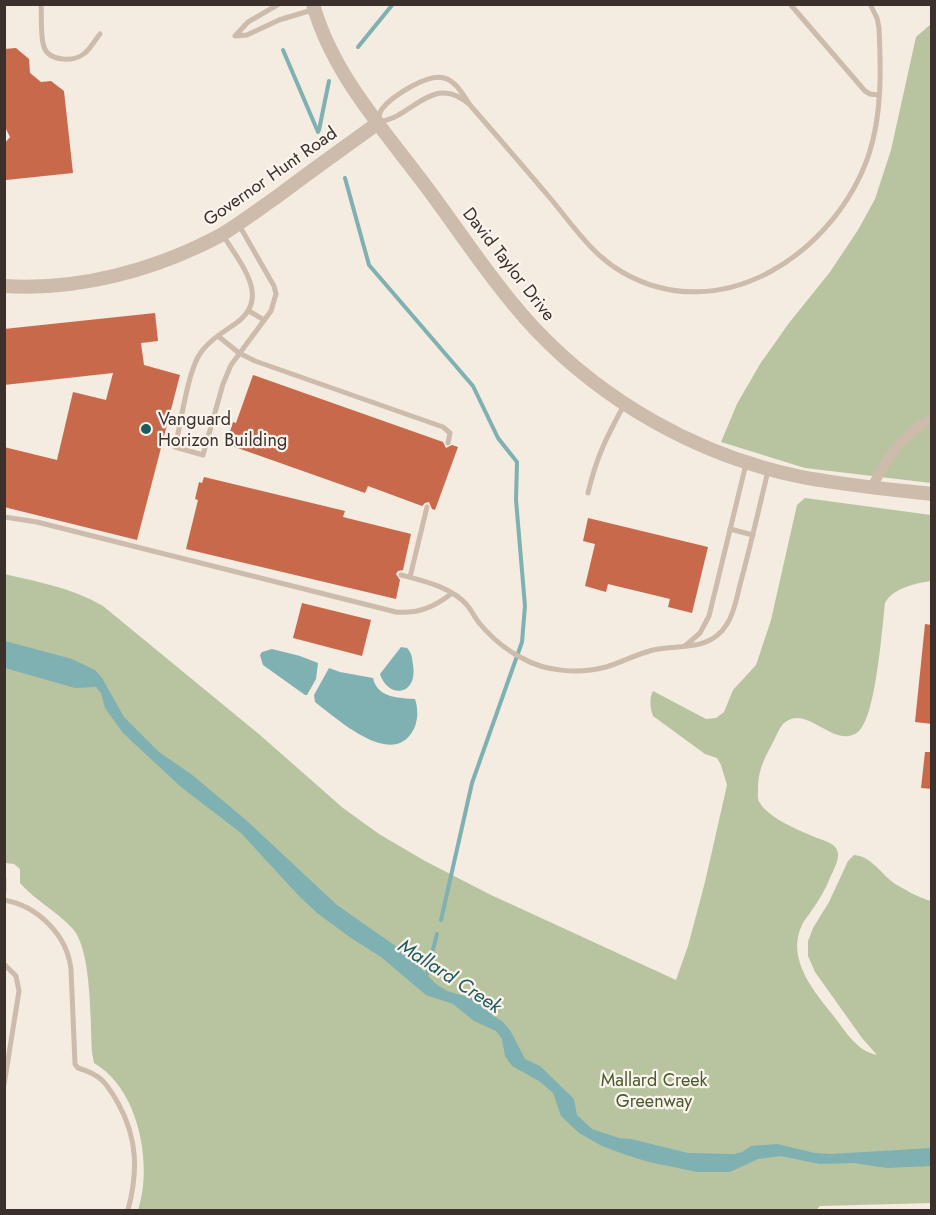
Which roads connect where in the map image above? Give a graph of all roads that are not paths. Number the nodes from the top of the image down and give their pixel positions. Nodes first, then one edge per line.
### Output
1 (279, 4) edge
2 (790, 4) edge
3 (870, 4) edge
4 (41, 5) edge
5 (314, 7) edge
6 (100, 34) dead end
7 (879, 95) junction
8 (471, 105) junction
9 (378, 123) junction
10 (238, 224) junction
11 (222, 234) junction
12 (4, 286) edge
13 (249, 311) junction
14 (264, 320) junction
15 (218, 336) junction
16 (239, 353) junction
17 (624, 404) junction
18 (932, 418) edge
19 (448, 443) dead end
20 (746, 462) junction
21 (768, 469) junction
22 (872, 487) junction
23 (588, 493) dead end
24 (932, 494) edge
25 (427, 507) dead end
26 (4, 517) edge
27 (730, 529) junction
28 (753, 535) junction
29 (401, 575) dead end
30 (410, 578) junction
31 (451, 594) junction
32 (684, 646) junction
33 (4, 879) edge
34 (4, 891) edge
35 (4, 900) edge
36 (4, 964) edge
37 (6, 1065) edge
38 (4, 1085) edge
39 (128, 1210) edge

1 - 5 lane
2 - 7 lane
3 - 7 lane
4 - 6 lane
5 - 9 street, David Taylor Drive
7 - 8 lane
8 - 9 lane
8 - 9 lane
9 - 10 street, Governor Hunt Road
9 - 17 street, David Taylor Drive
10 - 11 street, Governor Hunt Road
10 - 14 lane
11 - 12 street, Governor Hunt Road
11 - 13 lane
13 - 14 lane
13 - 15 lane
14 - 16 lane
15 - 16 lane
15 - 16 lane
16 - 19 lane
17 - 20 street, David Taylor Drive
17 - 23 lane
18 - 22 street
20 - 21 street, David Taylor Drive
20 - 27 lane
21 - 22 street, David Taylor Drive
21 - 28 lane
22 - 24 street, David Taylor Drive
25 - 30 lane
26 - 31 lane
27 - 28 lane
27 - 32 lane
28 - 32 lane
29 - 30 lane
30 - 31 lane
31 - 32 lane
33 - 34 lane
35 - 39 lane
36 - 37 lane
37 - 38 lane

